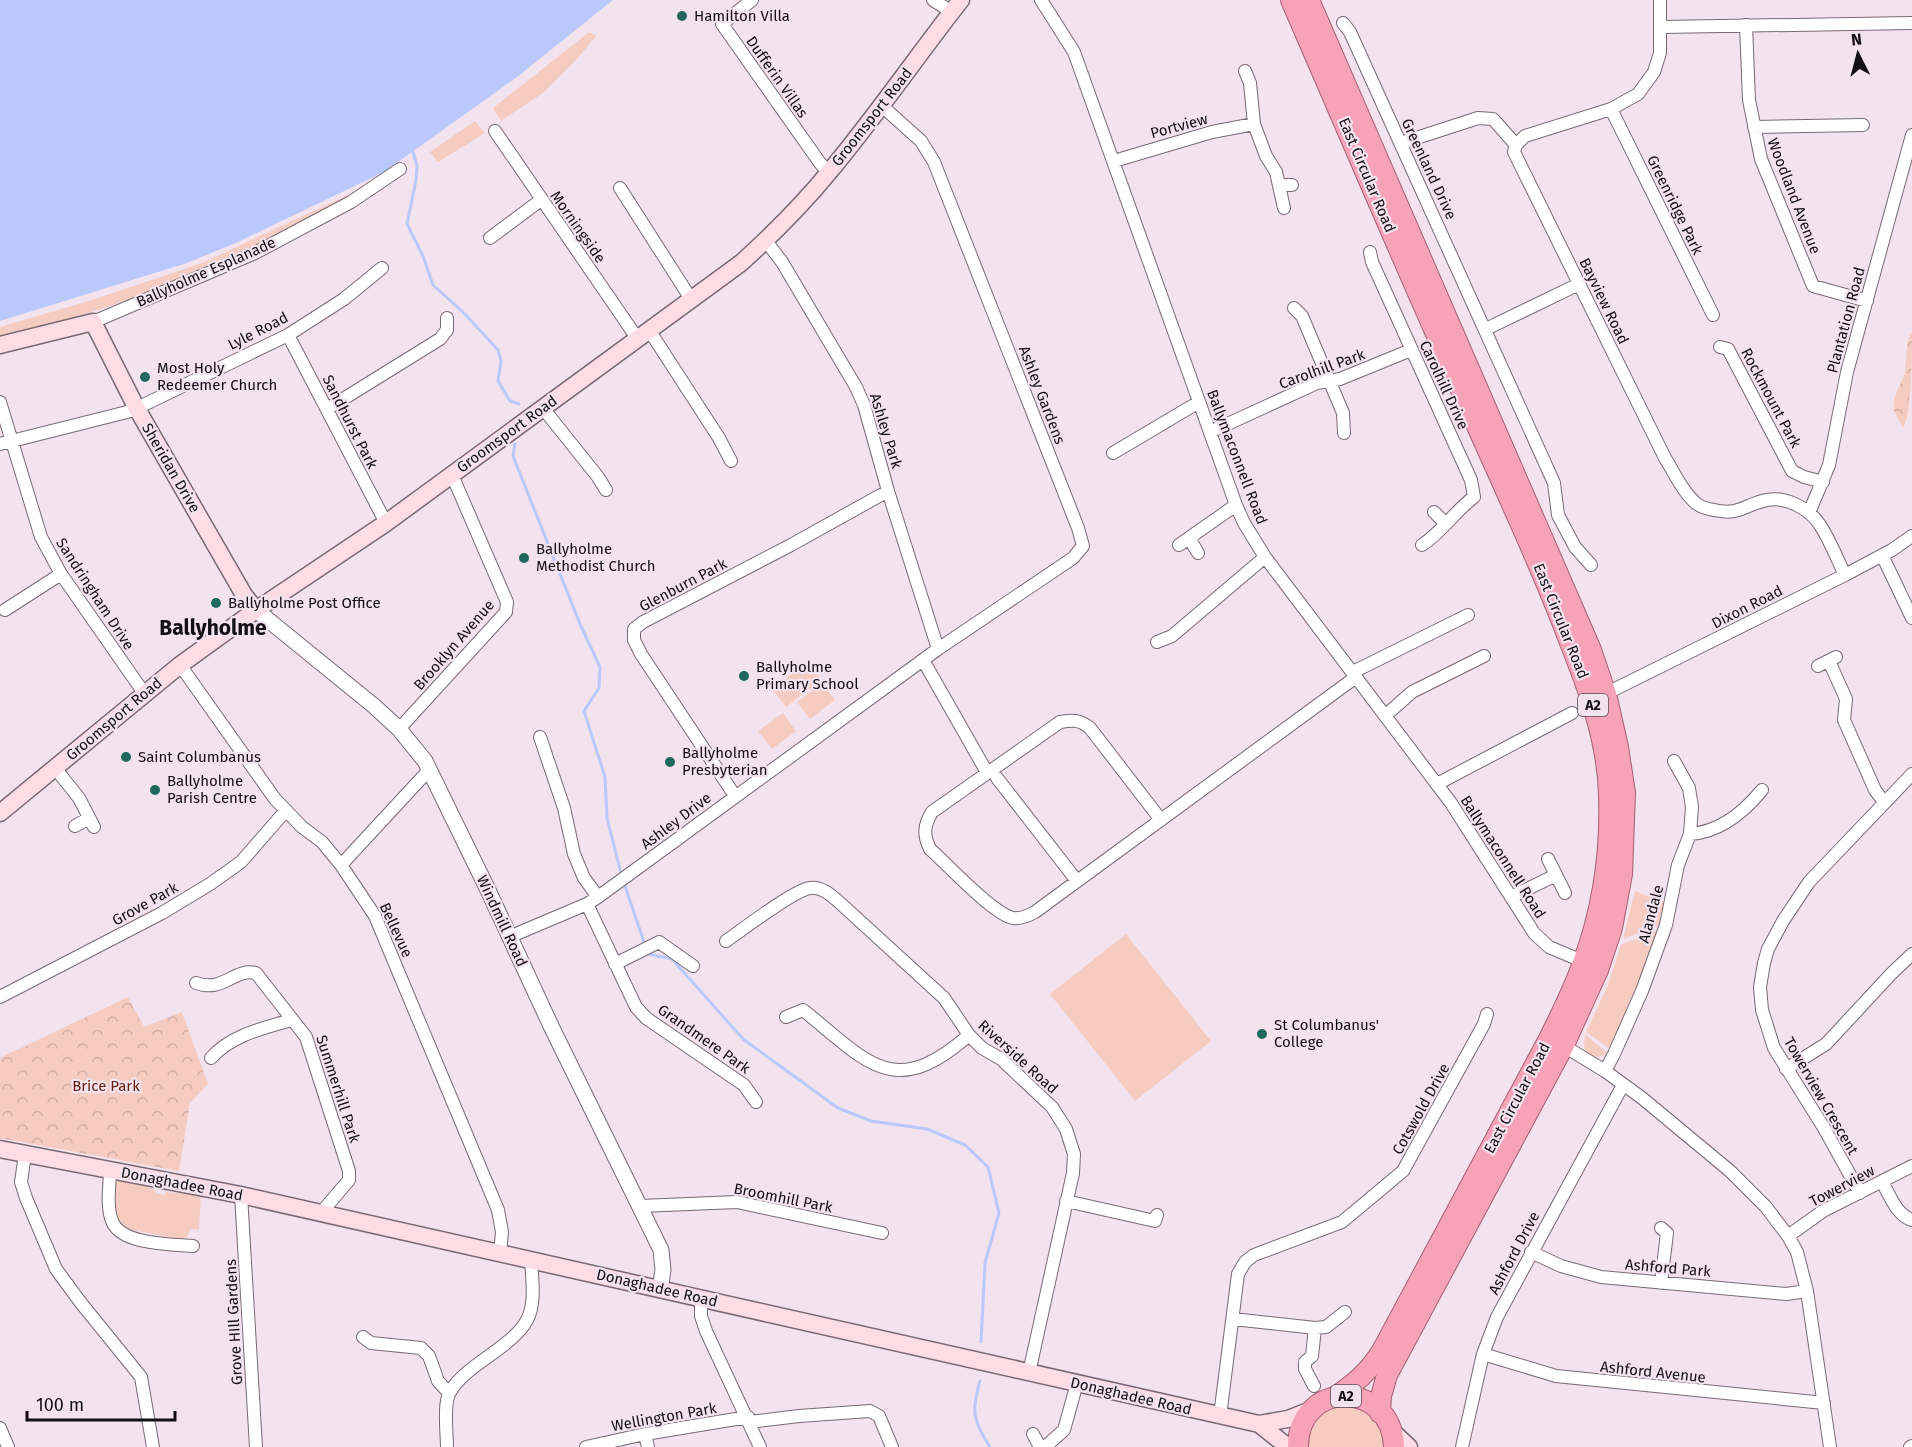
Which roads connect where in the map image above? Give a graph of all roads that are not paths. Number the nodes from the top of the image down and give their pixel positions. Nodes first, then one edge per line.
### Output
1 (933, 0) edge
2 (1041, 0) edge
3 (1291, 0) edge
4 (1309, 0) edge
5 (1660, 0) edge
6 (748, 1) edge
7 (957, 6) edge
8 (1343, 23) dead end
9 (1912, 23) edge
10 (1746, 25) junction
11 (1661, 27) junction
12 (1252, 78) dead end
13 (882, 106) junction
14 (1611, 109) junction
15 (1254, 124) junction
16 (1863, 125) dead end
17 (1754, 127) junction
18 (495, 131) dead end
19 (1912, 135) edge
20 (1401, 143) junction
21 (1516, 145) junction
22 (1114, 161) junction
23 (400, 169) dead end
24 (829, 173) junction
25 (620, 188) dead end
26 (541, 200) junction
27 (1284, 207) dead end
28 (490, 238) dead end
29 (766, 241) junction
30 (1370, 252) dead end
31 (382, 268) dead end
32 (1579, 284) junction
33 (691, 299) junction
34 (1867, 301) junction
35 (1293, 308) dead end
36 (1713, 315) dead end
37 (447, 318) dead end
38 (93, 322) junction
39 (1486, 329) junction
40 (643, 334) junction
41 (288, 335) junction
42 (0, 345) edge
43 (1720, 347) dead end
44 (1411, 350) junction
45 (1329, 381) junction
46 (0, 402) edge
47 (1199, 402) junction
48 (136, 407) junction
49 (542, 407) junction
50 (327, 409) junction
51 (1210, 432) junction
52 (1344, 433) dead end
53 (6, 442) edge
54 (1113, 453) dead end
55 (731, 461) dead end
56 (452, 475) junction
57 (1823, 482) junction
58 (606, 490) dead end
59 (888, 491) junction
60 (1236, 506) junction
61 (1434, 512) dead end
62 (1809, 513) junction
63 (386, 523) junction
64 (1445, 523) junction
65 (1912, 536) edge
66 (1422, 545) dead end
67 (1198, 553) dead end
68 (1882, 555) junction
69 (1265, 557) junction
70 (1590, 557) dead end
71 (61, 574) junction
72 (1845, 575) junction
73 (5, 610) dead end
74 (255, 610) junction
75 (1468, 615) dead end
76 (1911, 615) edge
77 (1157, 642) dead end
78 (938, 649) junction
79 (1484, 656) dead end
80 (923, 660) junction
81 (1828, 662) dead end
82 (180, 665) junction
83 (1355, 675) junction
84 (144, 693) junction
85 (1599, 697) junction
86 (1572, 713) dead end
87 (1386, 715) junction
88 (399, 729) junction
89 (540, 737) dead end
90 (1674, 761) dead end
91 (55, 768) junction
92 (429, 770) junction
93 (993, 774) junction
94 (1912, 774) edge
95 (1437, 784) junction
96 (1762, 790) dead end
97 (735, 796) junction
98 (1884, 802) junction
99 (287, 812) junction
100 (0, 813) edge
101 (1161, 820) junction
102 (75, 826) dead end
103 (1690, 834) junction
104 (1548, 859) dead end
105 (341, 865) junction
106 (1556, 875) junction
107 (1077, 881) junction
108 (1565, 893) dead end
109 (598, 897) junction
110 (1511, 897) junction
111 (587, 904) junction
112 (509, 937) junction
113 (726, 941) dead end
114 (1912, 954) edge
115 (615, 964) junction
116 (693, 966) dead end
117 (1591, 966) junction
118 (196, 983) dead end
119 (0, 997) edge
120 (1487, 1014) dead end
121 (786, 1017) dead end
122 (292, 1020) junction
123 (969, 1035) junction
124 (1557, 1042) junction
125 (211, 1058) dead end
126 (1786, 1069) junction
127 (1605, 1071) junction
128 (1623, 1085) junction
129 (756, 1102) dead end
130 (0, 1149) edge
131 (25, 1154) junction
132 (1912, 1166) edge
133 (110, 1169) junction
134 (1882, 1182) junction
135 (1860, 1193) junction
136 (241, 1195) junction
137 (1066, 1201) junction
138 (640, 1206) junction
139 (324, 1214) junction
140 (1157, 1215) dead end
141 (1912, 1220) edge
142 (1661, 1227) dead end
143 (882, 1233) dead end
144 (1788, 1236) junction
145 (193, 1246) dead end
146 (1531, 1252) junction
147 (500, 1253) junction
148 (531, 1260) junction
149 (1661, 1283) junction
150 (660, 1289) junction
151 (1807, 1291) junction
152 (701, 1298) junction
153 (1345, 1312) dead end
154 (1233, 1319) junction
155 (1315, 1328) junction
156 (363, 1337) dead end
157 (1483, 1354) junction
158 (1029, 1373) junction
159 (1077, 1383) junction
160 (1314, 1386) dead end
161 (449, 1393) junction
162 (1335, 1396) junction
163 (1824, 1403) junction
164 (1311, 1410) junction
165 (1380, 1413) junction
166 (1220, 1416) junction
167 (749, 1420) junction
168 (1259, 1424) junction
169 (0, 1428) edge
170 (645, 1434) junction
171 (1033, 1434) dead end
172 (1393, 1439) edge
173 (8, 1447) edge
174 (153, 1447) edge
175 (256, 1447) edge
176 (447, 1447) edge
177 (586, 1447) edge
178 (648, 1447) edge
179 (760, 1447) edge
180 (892, 1447) edge
181 (1040, 1447) edge
182 (1044, 1447) edge
183 (1288, 1447) edge
184 (1298, 1447) edge
185 (1409, 1447) edge
186 (1462, 1447) edge
187 (1830, 1447) edge

1 - 7 street
2 - 22 street, Ballymaconnell Road
3 - 85 highway, East Circular Road / A2
4 - 85 highway, East Circular Road / A2
5 - 11 street
6 - 24 street, Dufferin Villas
7 - 13 main road, Groomsport Road
8 - 20 street, Greenland Drive
9 - 10 street
10 - 11 street
10 - 17 street, Woodland Avenue
11 - 14 street
12 - 15 street
13 - 24 main road, Groomsport Road
13 - 78 street, Ashley Gardens
14 - 21 street
14 - 36 street, Greenridge Park
15 - 22 street, Portview
15 - 27 street
16 - 17 street
17 - 34 street, Woodland Avenue
18 - 26 street, Morningside
19 - 34 street, Plantation Road
20 - 21 street
20 - 39 street, Greenland Drive
21 - 32 street, Bayview Road
22 - 47 street, Ballymaconnell Road
23 - 38 street, Ballyholme Esplanade
24 - 29 main road, Groomsport Road
25 - 33 street
26 - 28 street
26 - 40 street, Morningside
29 - 33 main road, Groomsport Road
29 - 59 street, Ashley Park
30 - 44 street, Carolhill Drive
31 - 41 street, Lyle Road
32 - 39 street
32 - 62 street, Bayview Road
33 - 40 main road, Groomsport Road
34 - 57 street, Plantation Road
35 - 45 street
37 - 50 street
38 - 42 main road, Ballyholme Esplanade
38 - 48 main road, Sheridan Drive
39 - 70 street, Greenland Drive
40 - 49 main road, Groomsport Road
40 - 55 street, Morningside
41 - 48 street, Lyle Road
41 - 50 street, Sandhurst Park
43 - 57 street, Rockmount Park
44 - 45 street, Carolhill Park
44 - 64 street, Carolhill Drive
45 - 51 street, Carolhill Park
45 - 52 street
46 - 53 street, Sandringham Drive
47 - 51 street, Ballymaconnell Road
47 - 54 street
48 - 53 street, Lyle Road
48 - 74 main road, Sheridan Drive
49 - 56 main road, Groomsport Road
49 - 58 street
50 - 63 street, Sandhurst Park
51 - 60 street, Ballymaconnell Road
53 - 71 street, Sandringham Drive
56 - 63 main road, Groomsport Road
56 - 88 street, Brooklyn Avenue
57 - 62 street, Plantation Road
59 - 78 street, Ashley Park
59 - 97 street, Glenburn Park
60 - 67 street
60 - 69 street, Ballymaconnell Road
61 - 64 street
62 - 72 street, Bayview Road
63 - 74 main road, Groomsport Road
64 - 66 street, Carolhill Drive
65 - 68 street, Dixon Road
68 - 72 street, Dixon Road
68 - 76 street
69 - 77 street
69 - 83 street, Ballymaconnell Road
71 - 73 street
71 - 84 street, Sandringham Drive
72 - 85 street, Dixon Road
74 - 82 main road, Groomsport Road
74 - 88 street, Windmill Road
75 - 83 street
78 - 80 street, Ashley Drive
79 - 87 street
80 - 93 street
80 - 97 street, Ashley Drive
81 - 98 street
82 - 84 main road, Groomsport Road
82 - 99 street, Bellevue
83 - 87 street, Ballymaconnell Road
83 - 101 street
84 - 91 main road, Groomsport Road
85 - 117 highway, East Circular Road / A2
86 - 95 street
87 - 95 street, Ballymaconnell Road
88 - 92 street, Windmill Road
89 - 109 street
90 - 103 street, Alandale
91 - 100 main road, Groomsport Road
91 - 102 street
92 - 105 street
92 - 112 street, Windmill Road
93 - 101 street
93 - 107 street
93 - 107 street
94 - 98 street, Towerview Crescent
95 - 110 street, Ballymaconnell Road
96 - 103 street
97 - 109 street, Ashley Drive
98 - 126 street, Towerview Crescent
99 - 105 street, Bellevue
99 - 119 street, Grove Park
101 - 107 street
103 - 127 street, Alandale
104 - 106 street
105 - 147 street, Bellevue
106 - 108 street
106 - 110 street
109 - 111 street, Ashley Drive
110 - 117 street, Ballymaconnell Road
111 - 112 street, Ashley Drive
111 - 115 street, Grandmere Park
112 - 138 street, Windmill Road
113 - 123 street, Riverside Road
114 - 126 street
115 - 116 street
115 - 129 street, Grandmere Park
117 - 124 highway, East Circular Road / A2
118 - 122 street, Summerhill Park
120 - 154 street, Cotswold Drive
121 - 123 street
122 - 125 street
122 - 139 street, Summerhill Park
123 - 137 street, Riverside Road
124 - 127 street
124 - 162 highway, East Circular Road / A2
124 - 165 highway, East Circular Road / A2
126 - 135 street, Towerview Crescent
127 - 128 street
128 - 144 street
128 - 146 street, Ashford Drive
130 - 131 main road, Donaghadee Road
131 - 133 main road, Donaghadee Road
131 - 174 street
132 - 134 street, Towerview
133 - 136 main road, Donaghadee Road
133 - 145 street
134 - 135 street, Towerview
134 - 141 street
135 - 144 street, Towerview
136 - 139 main road, Donaghadee Road
136 - 175 street, Grove HIll Gardens
137 - 140 street
137 - 158 street, Riverside Road
138 - 143 street, Broomhill Park
138 - 150 street, Windmill Road
139 - 147 main road, Donaghadee Road
142 - 149 street
144 - 151 street
146 - 149 street, Ashford Park
146 - 157 street, Ashford Drive
147 - 148 main road, Donaghadee Road
148 - 150 main road, Donaghadee Road
148 - 161 street
149 - 151 street, Ashford Park
150 - 152 main road, Donaghadee Road
151 - 163 street
152 - 158 main road, Donaghadee Road
152 - 167 street
153 - 155 street
154 - 155 street
154 - 166 street, Cotswold Drive
155 - 160 street
156 - 161 street
157 - 163 street, Ashford Avenue
157 - 186 street, Ashford Drive
158 - 159 main road, Donaghadee Road
159 - 166 main road, Donaghadee Road
159 - 182 street
161 - 176 street
162 - 164 highway, A2
162 - 165 highway, A2
163 - 187 street
164 - 168 main road, Donaghadee Road
164 - 184 highway, A2
165 - 172 highway, A2
166 - 168 main road, Donaghadee Road
167 - 170 street, Wellington Park
167 - 179 street
167 - 180 street, Wellington Park
168 - 183 main road
169 - 173 street
170 - 177 street, Wellington Park
170 - 178 street
171 - 181 street
172 - 185 main road

